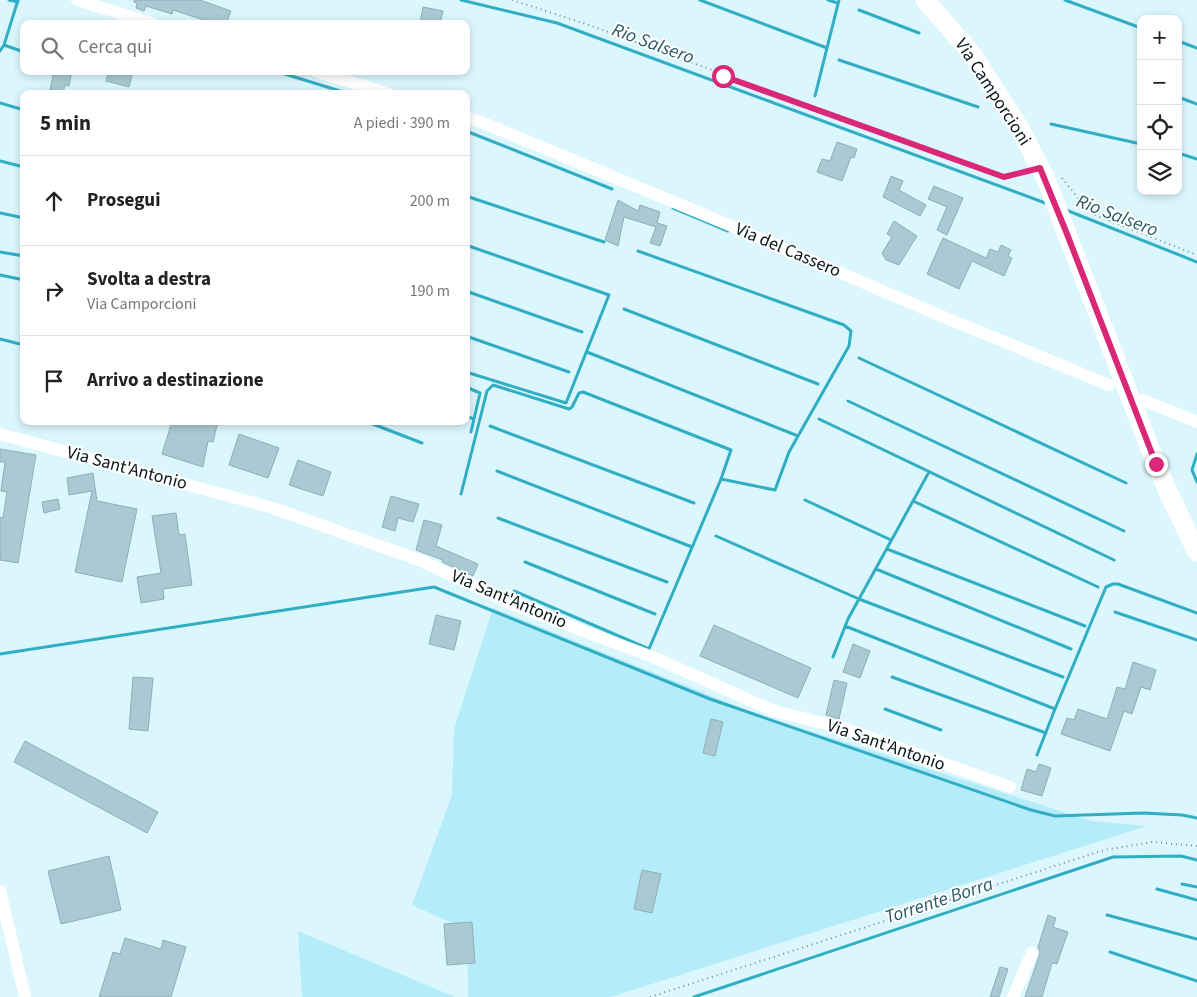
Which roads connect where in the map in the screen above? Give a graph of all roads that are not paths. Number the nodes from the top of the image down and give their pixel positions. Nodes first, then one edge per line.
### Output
1 (77, 0) edge
2 (925, 0) edge
3 (141, 20) edge
4 (327, 75) edge
5 (376, 90) edge
6 (470, 118) edge
7 (1115, 379) junction
8 (1138, 402) junction
9 (1197, 422) edge
10 (0, 434) edge
11 (1197, 552) edge
12 (1010, 787) dead end
13 (0, 891) edge
14 (1032, 953) dead end
15 (25, 997) edge
16 (1013, 997) edge

1 - 3 street
2 - 7 main road, Via Camporcioni
4 - 5 street
6 - 7 street, Via del Cassero
7 - 8 main road, Via Camporcioni
8 - 9 street
8 - 11 main road, Via Camporcioni
10 - 12 street, Via Sant'Antonio
13 - 15 street
14 - 16 street

